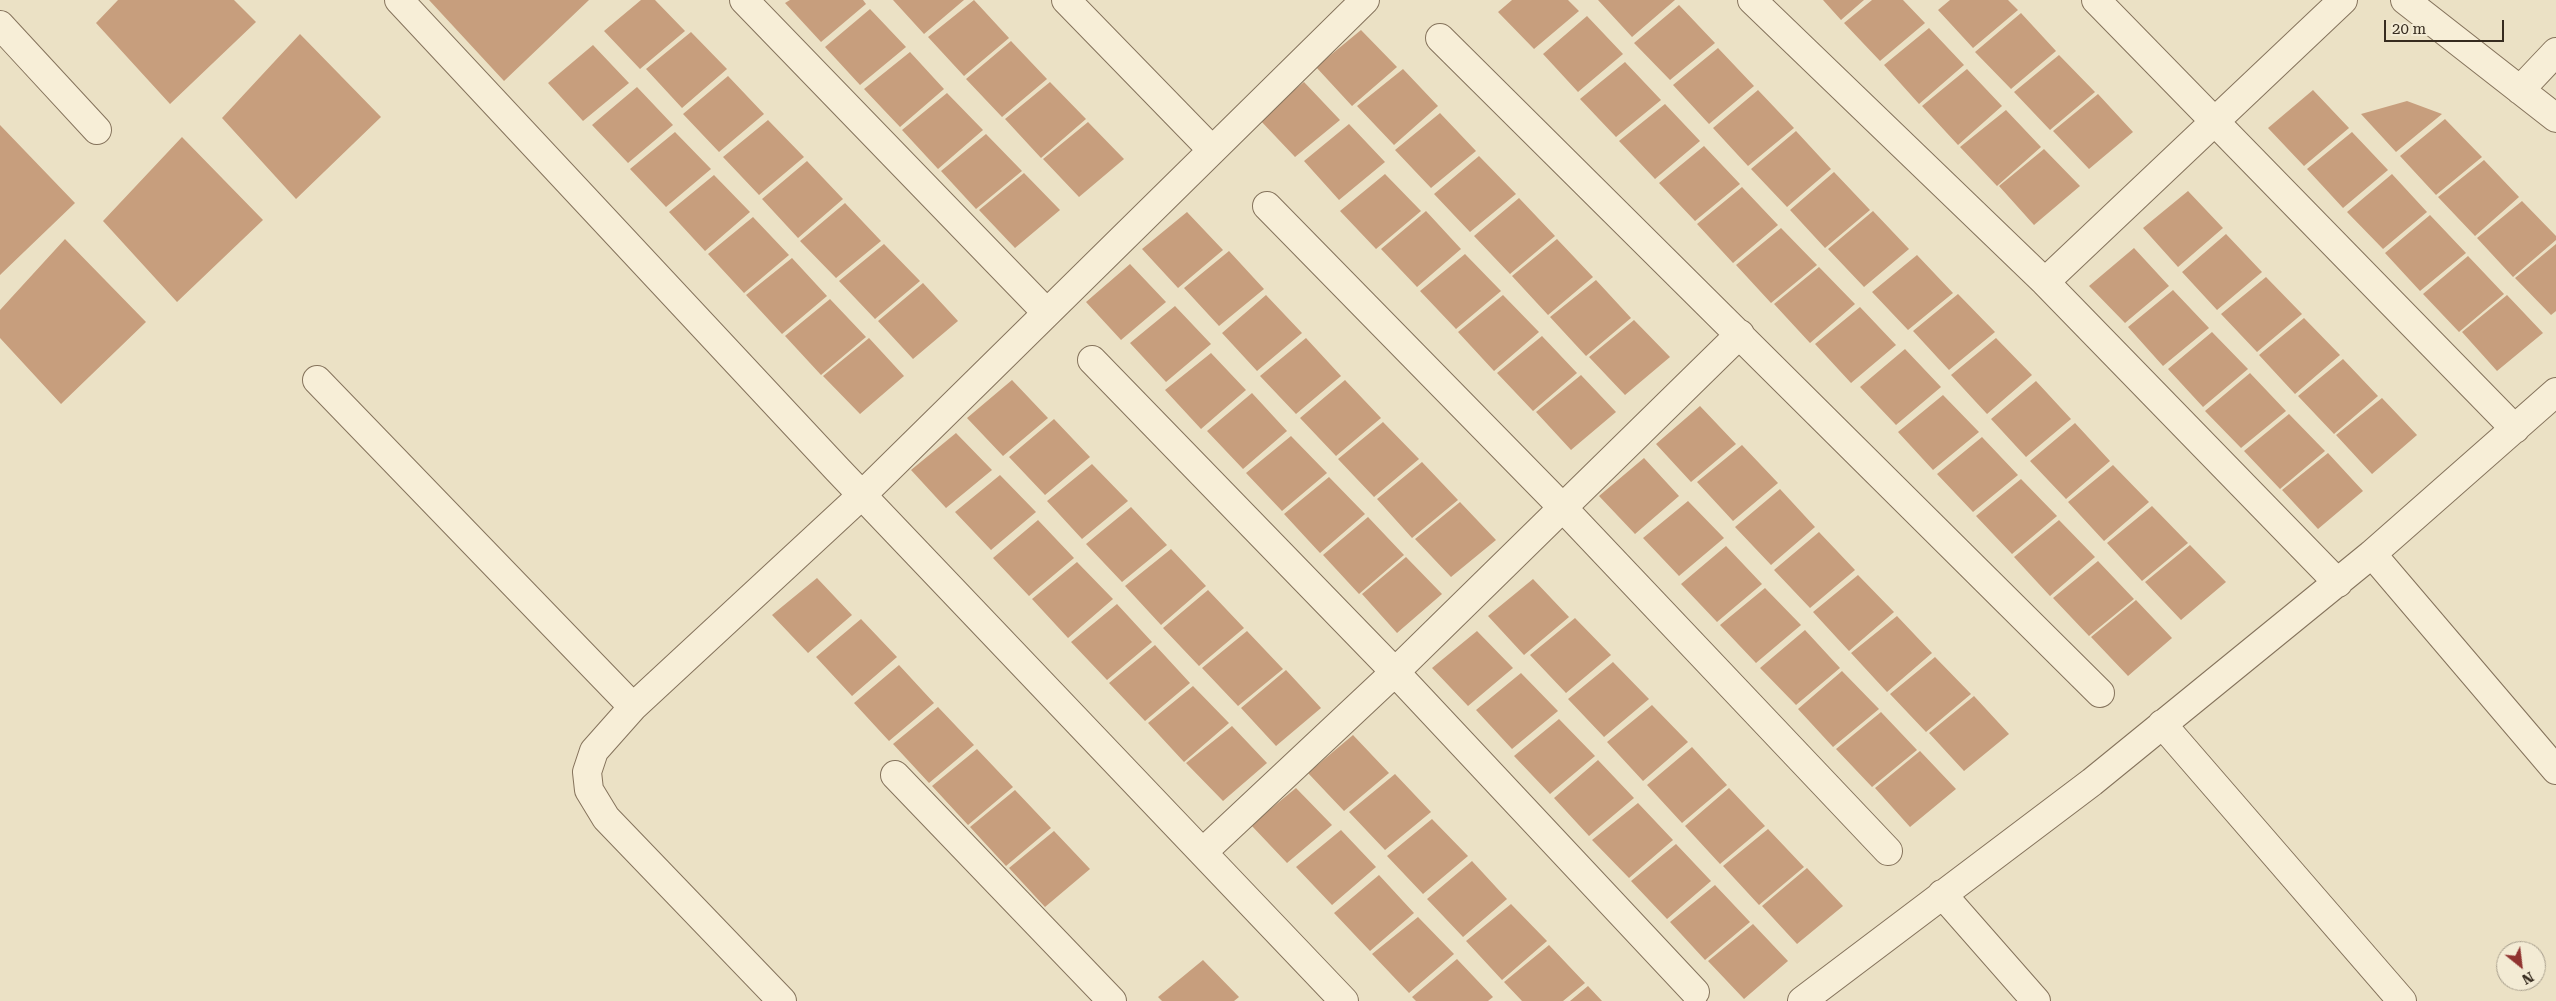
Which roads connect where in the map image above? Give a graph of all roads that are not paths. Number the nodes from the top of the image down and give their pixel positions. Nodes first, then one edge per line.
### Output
1 (398, 0) edge
2 (744, 0) edge
3 (1066, 0) edge
4 (1365, 0) edge
5 (1752, 0) edge
6 (2096, 0) edge
7 (2343, 0) edge
8 (2404, 0) edge
9 (0, 25) edge
10 (1440, 38) dead end
11 (2556, 52) edge
12 (2520, 90) junction
13 (2556, 118) edge
14 (2215, 122) junction
15 (97, 130) dead end
16 (1212, 150) junction
17 (1266, 206) dead end
18 (2045, 282) junction
19 (1046, 312) junction
20 (1740, 334) junction
21 (1092, 360) dead end
22 (317, 380) dead end
23 (2556, 392) edge
24 (2515, 429) junction
25 (862, 495) junction
26 (1563, 508) junction
27 (2372, 554) junction
28 (2338, 583) junction
29 (1395, 672) junction
30 (2100, 693) dead end
31 (633, 707) junction
32 (2162, 724) junction
33 (2556, 770) edge
34 (895, 776) dead end
35 (1888, 851) dead end
36 (1204, 852) junction
37 (1942, 894) junction
38 (1695, 992) dead end
39 (782, 1001) edge
40 (1112, 1001) edge
41 (1344, 1001) edge
42 (1802, 1001) edge
43 (2036, 1001) edge
44 (2402, 1001) edge

1 - 25 street
2 - 19 street
3 - 16 street
4 - 16 street
5 - 18 street
6 - 14 street
7 - 14 street
8 - 12 street
9 - 15 street
10 - 20 street
11 - 12 street
12 - 13 street
14 - 18 street
14 - 24 street
16 - 19 street
17 - 26 street
18 - 28 street
19 - 25 street
20 - 26 street
20 - 30 street
21 - 29 street
22 - 31 street
23 - 24 street
24 - 27 street
25 - 31 street
25 - 36 street
26 - 29 street
26 - 35 street
27 - 28 street
27 - 33 street
28 - 32 street
29 - 36 street
29 - 38 street
31 - 39 street
32 - 37 street
32 - 44 street
34 - 40 street
36 - 41 street
37 - 42 street
37 - 43 street

